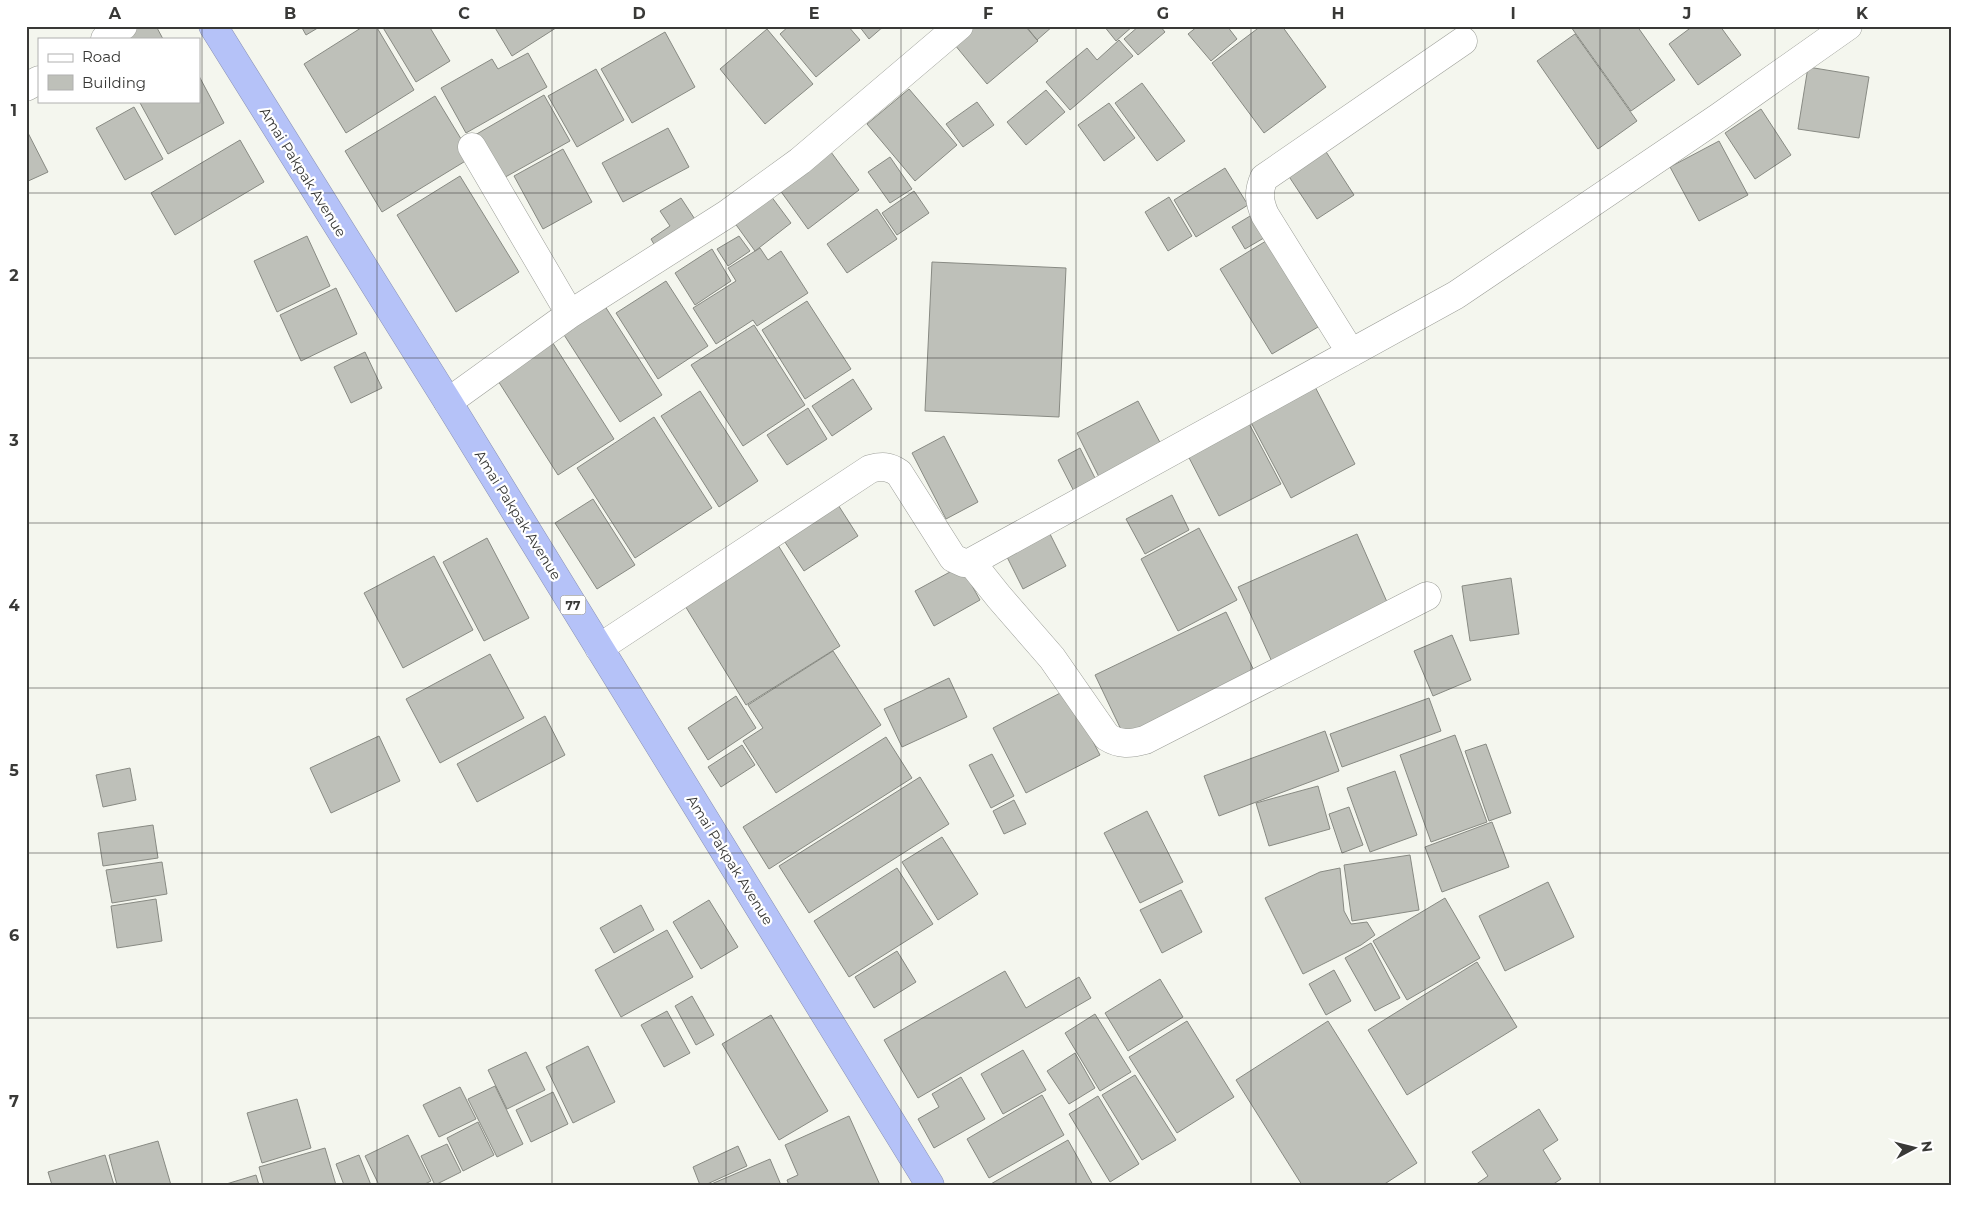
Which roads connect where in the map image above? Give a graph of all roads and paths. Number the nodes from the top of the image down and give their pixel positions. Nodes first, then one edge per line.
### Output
1 (123, 26) edge
2 (213, 26) edge
3 (959, 26) edge
4 (1848, 26) edge
5 (105, 38) edge
6 (1463, 41) dead end
7 (38, 81) edge
8 (26, 87) edge
9 (472, 147) dead end
10 (570, 314) junction
11 (1351, 354) junction
12 (448, 402) junction
13 (972, 562) junction
14 (1427, 596) dead end
15 (599, 648) junction
16 (930, 1185) edge

1 - 5 street
2 - 12 highway, Amai Pakpak Avenue / 77
3 - 10 street
4 - 11 street
6 - 11 street
7 - 8 street
9 - 10 street
10 - 12 street
11 - 13 street
12 - 15 highway, Amai Pakpak Avenue / 77
13 - 14 street
13 - 15 street
15 - 16 highway, Amai Pakpak Avenue / 77

